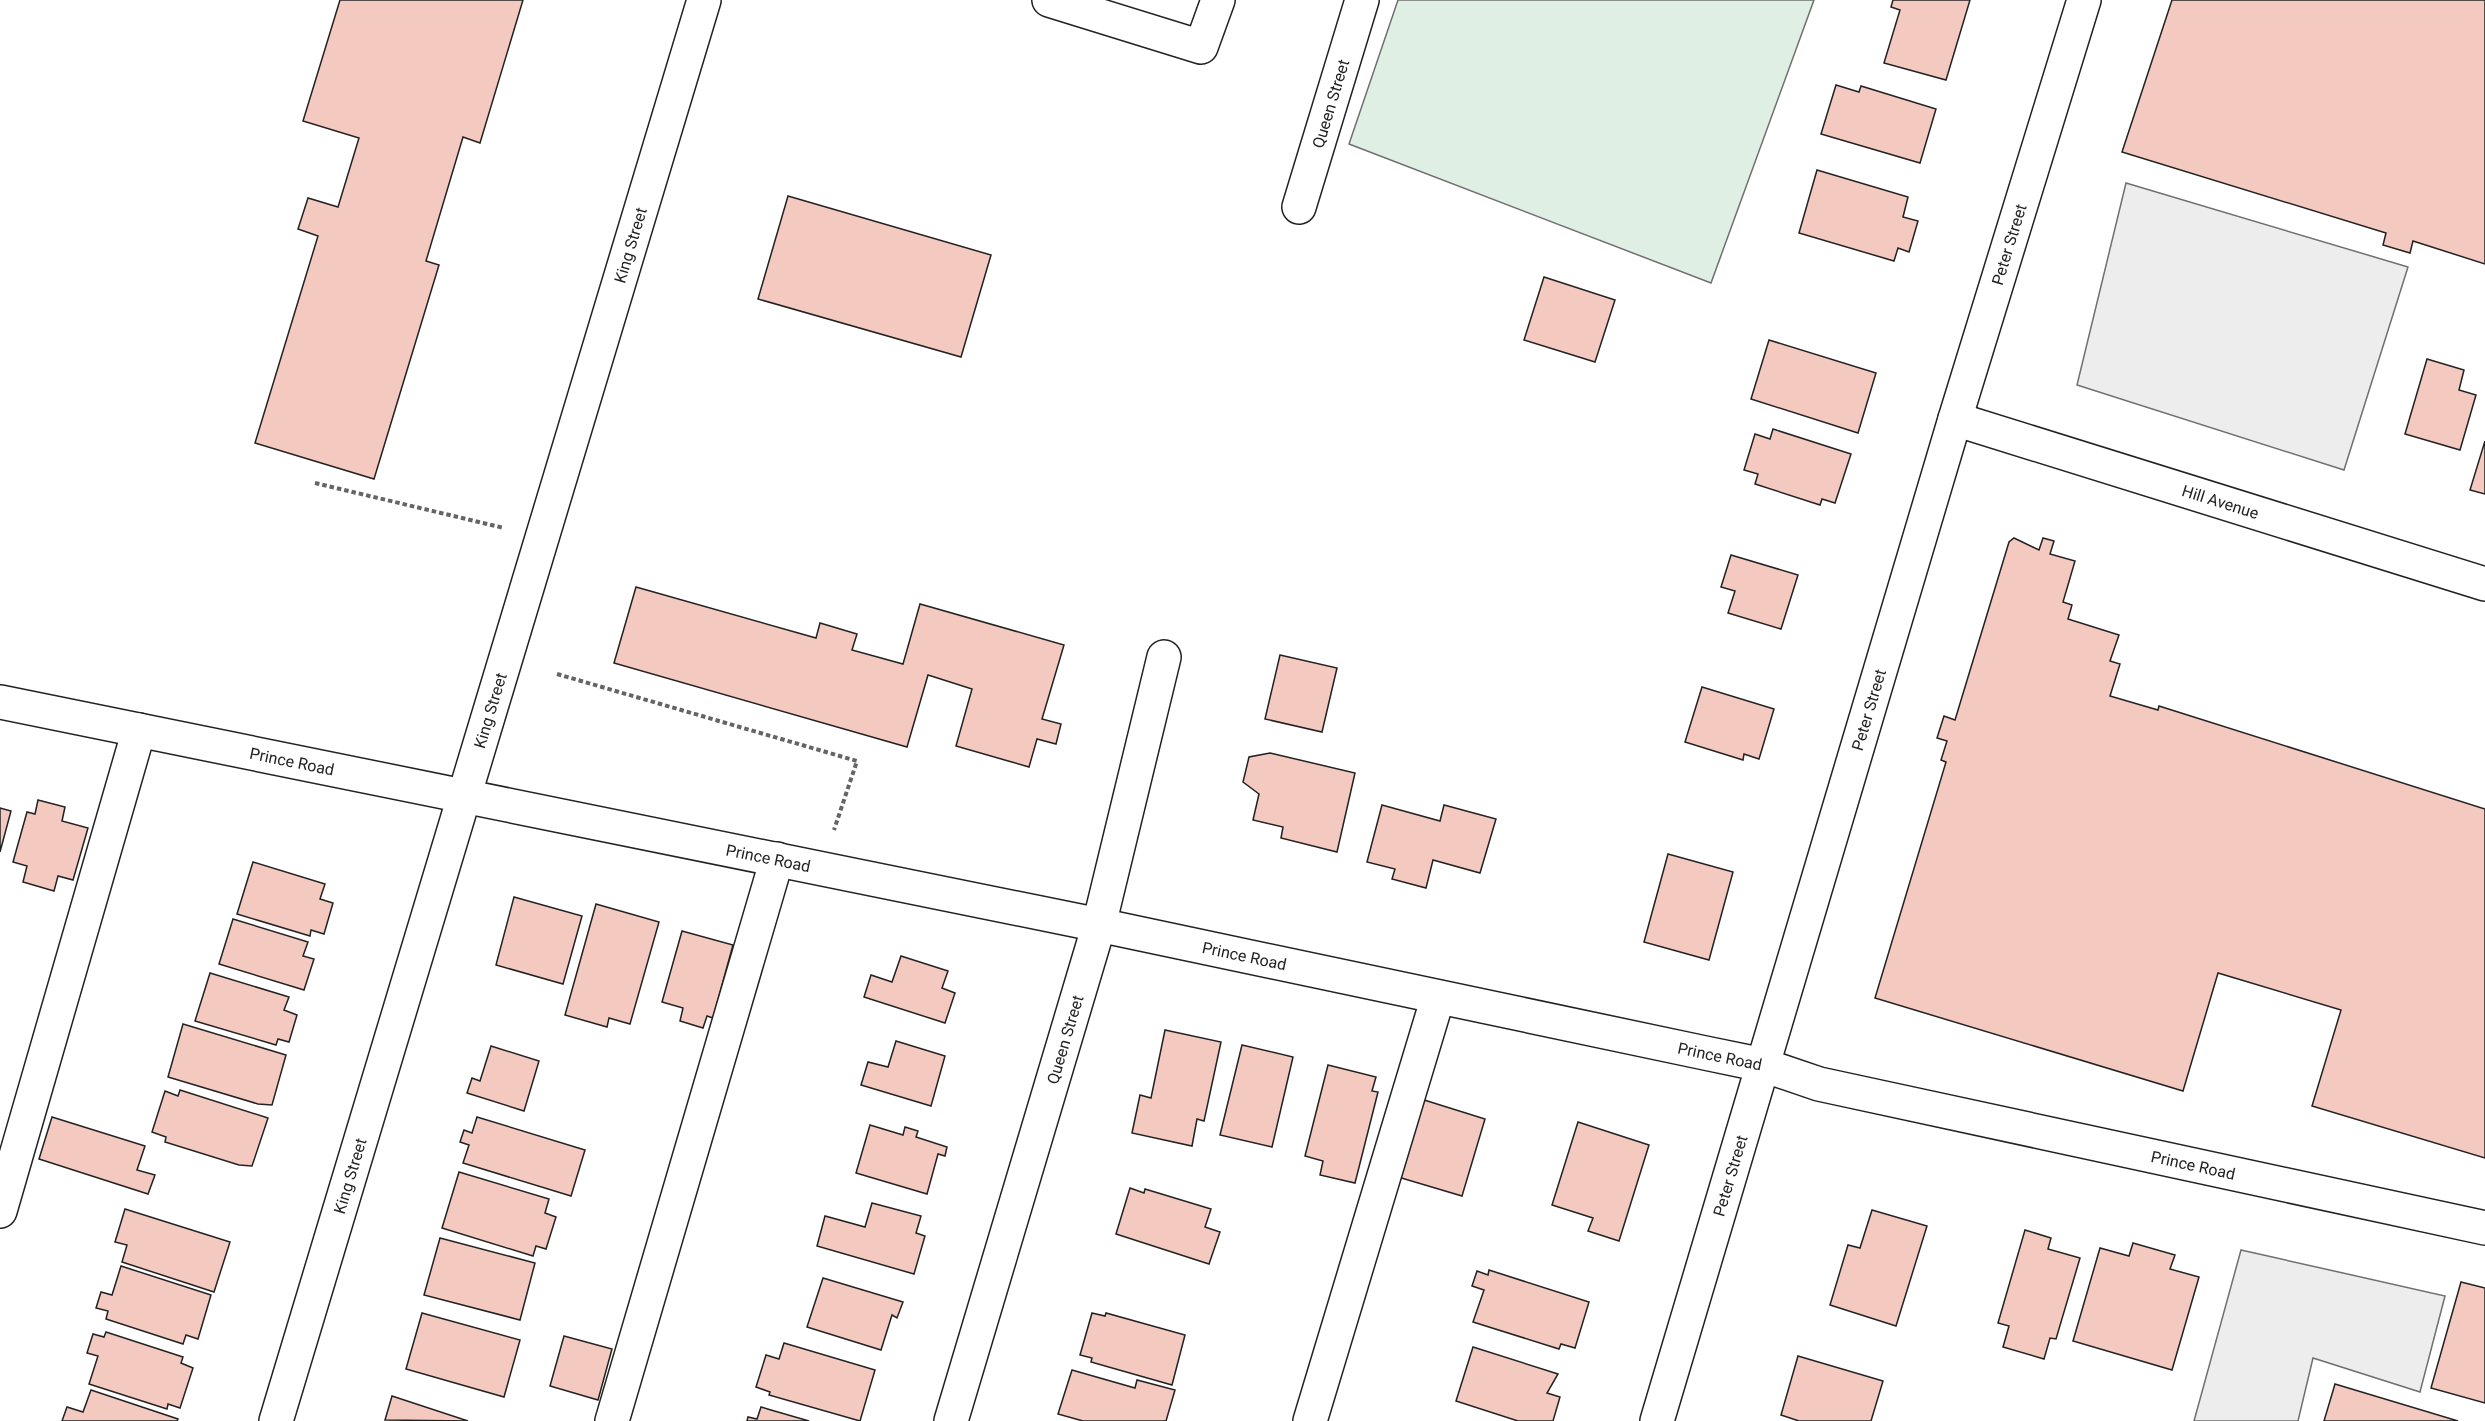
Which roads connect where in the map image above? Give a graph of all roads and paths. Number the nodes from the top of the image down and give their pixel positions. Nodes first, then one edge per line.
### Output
1 (704, 0) edge
2 (1048, 0) edge
3 (1218, 0) edge
4 (1362, 0) edge
5 (2084, 0) edge
6 (1299, 207) dead end
7 (1955, 419) junction
8 (315, 483) dead end
9 (542, 539) junction
10 (2485, 584) edge
11 (1164, 657) dead end
12 (556, 675) dead end
13 (0, 702) edge
14 (139, 730) junction
15 (463, 796) junction
16 (777, 859) junction
17 (822, 868) junction
18 (1099, 925) junction
19 (1438, 997) junction
20 (1763, 1065) junction
21 (0, 1211) edge
22 (2485, 1228) edge
23 (276, 1421) edge
24 (612, 1421) edge
25 (951, 1421) edge
26 (1310, 1421) edge
27 (1657, 1421) edge

1 - 9 street, King Street
2 - 3 street
4 - 6 street, Queen Street
5 - 7 street, Peter Street
7 - 10 street, Hill Avenue
7 - 20 street, Peter Street
8 - 9 path
9 - 15 street, King Street
11 - 18 street, Queen Street
12 - 17 path
13 - 14 street, Prince Road
14 - 15 street, Prince Road
14 - 21 street
15 - 16 street, Prince Road
15 - 23 street, King Street
16 - 17 street, Prince Road
16 - 24 street
17 - 18 street, Prince Road
18 - 19 street, Prince Road
18 - 25 street, Queen Street
19 - 20 street, Prince Road
19 - 26 street
20 - 22 street, Prince Road
20 - 27 street, Peter Street

